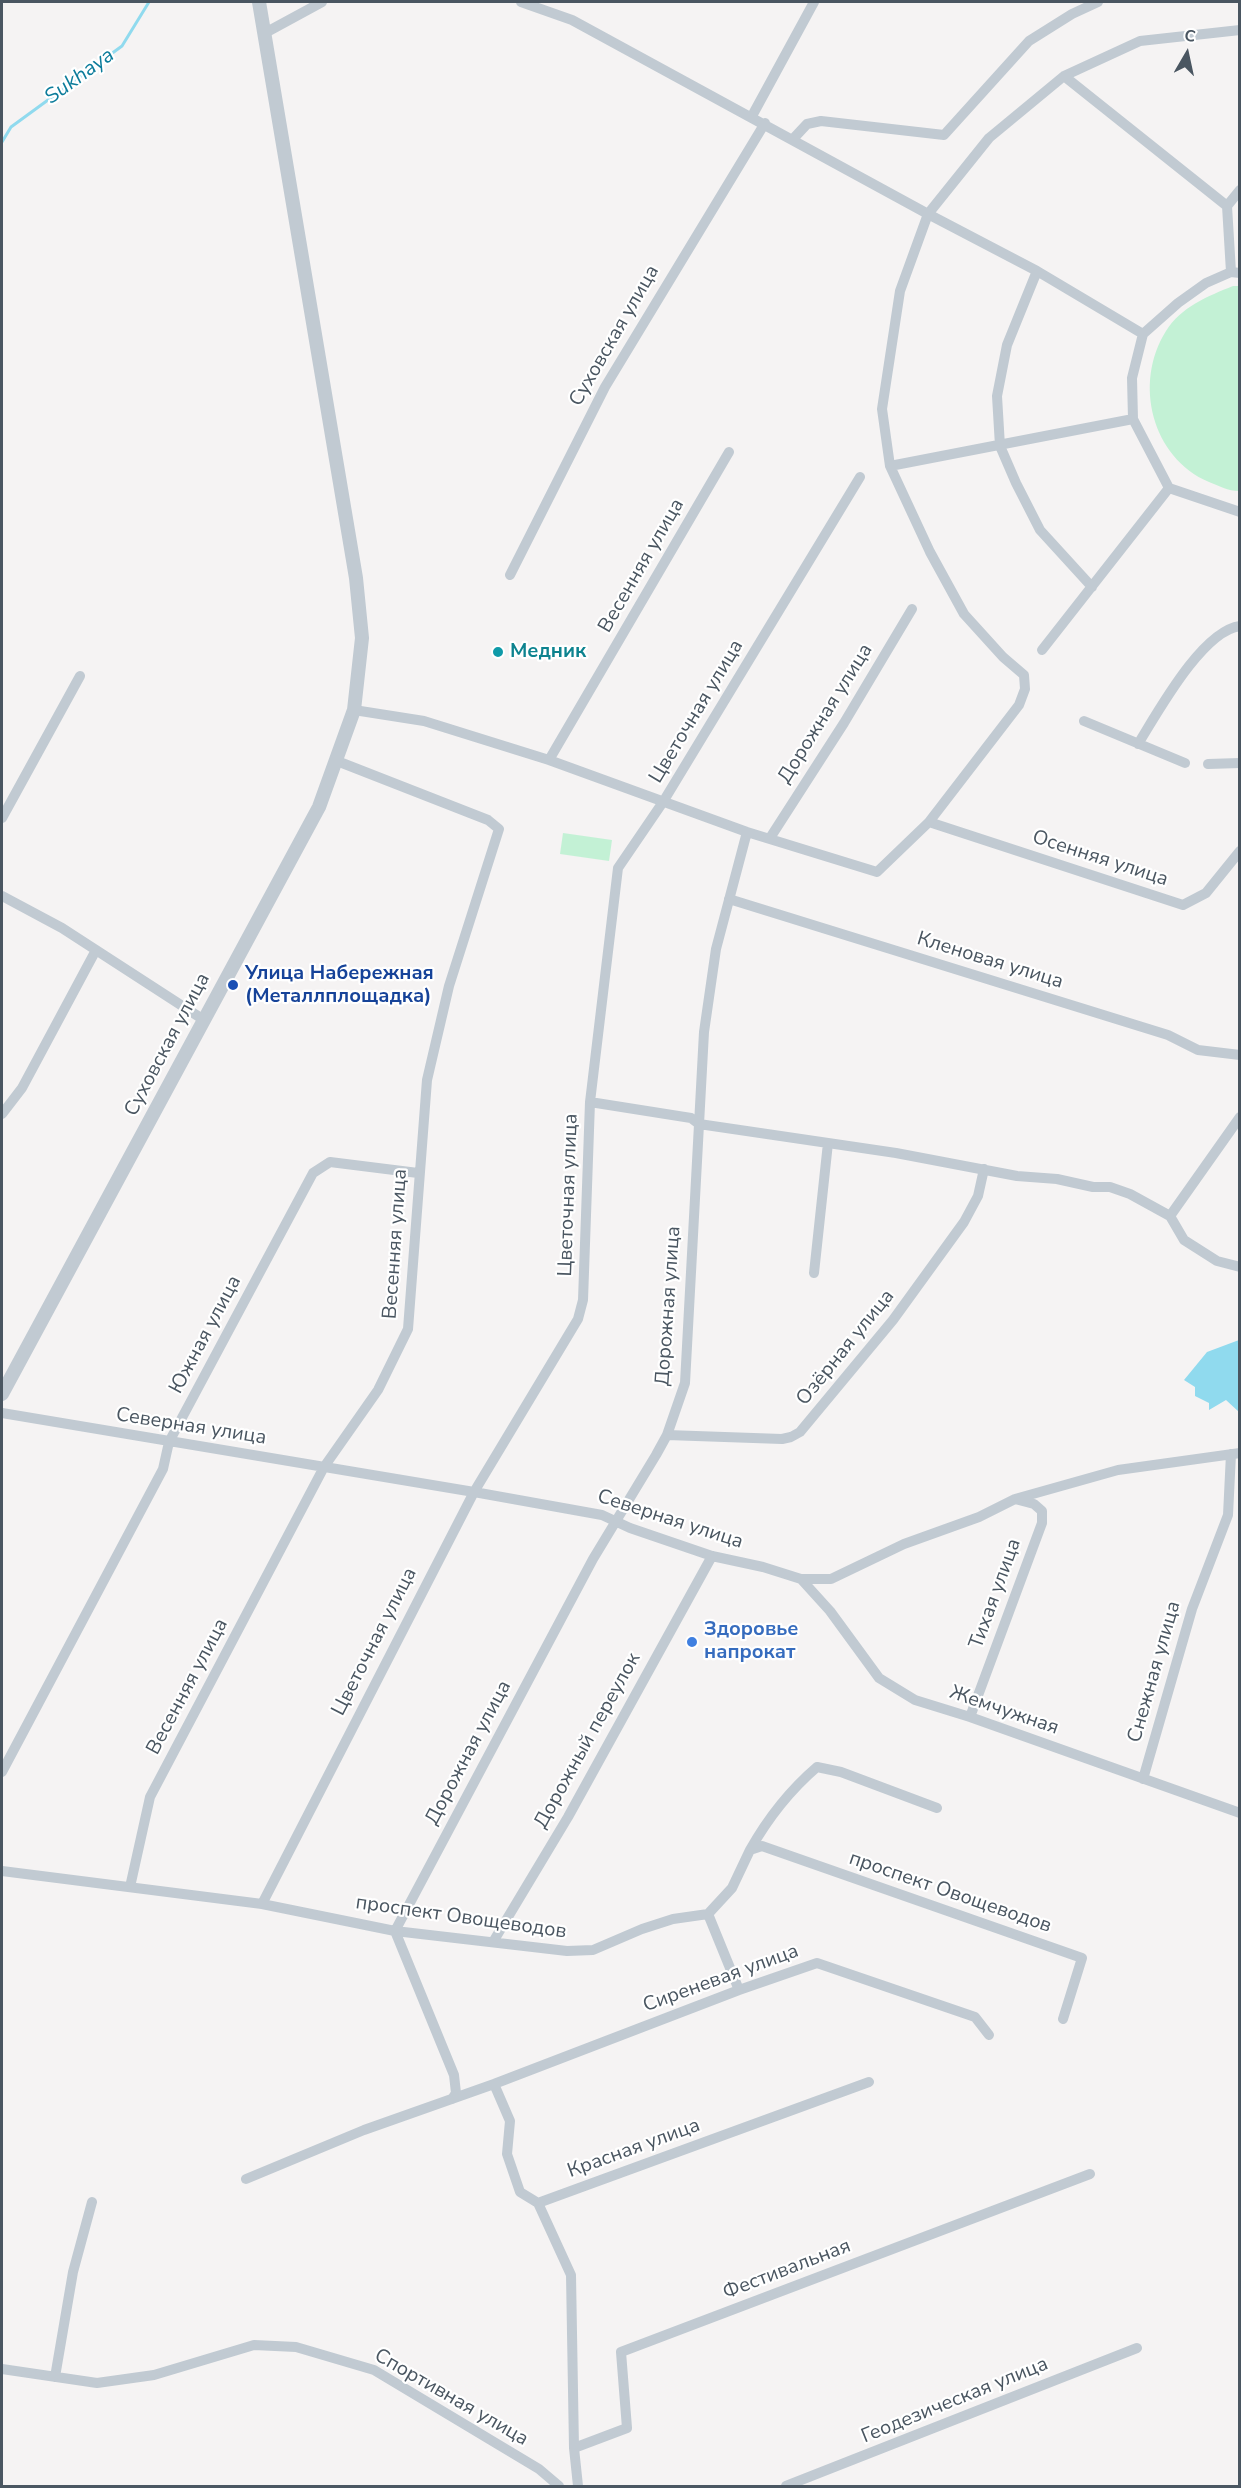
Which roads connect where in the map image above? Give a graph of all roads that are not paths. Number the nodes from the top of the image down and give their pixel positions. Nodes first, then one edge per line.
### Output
1 (259, 2) edge
2 (322, 2) edge
3 (521, 2) edge
4 (814, 2) edge
5 (1098, 2) edge
6 (1239, 30) edge
7 (265, 33) junction
8 (1064, 76) junction
9 (752, 116) junction
10 (765, 123) junction
11 (793, 139) junction
12 (1239, 190) edge
13 (1227, 206) junction
14 (928, 214) junction
15 (1037, 271) junction
16 (1235, 273) edge
17 (1143, 334) junction
18 (1132, 419) junction
19 (1000, 446) junction
20 (729, 452) dead end
21 (890, 466) junction
22 (860, 477) dead end
23 (1169, 488) junction
24 (1239, 512) edge
25 (510, 575) dead end
26 (1092, 587) junction
27 (912, 609) dead end
28 (1239, 626) edge
29 (1042, 650) dead end
30 (80, 676) dead end
31 (354, 710) junction
32 (1084, 721) dead end
33 (1137, 744) junction
34 (549, 760) junction
35 (337, 761) junction
36 (1185, 763) dead end
37 (1208, 764) dead end
38 (1239, 764) edge
39 (663, 802) junction
40 (2, 818) edge
41 (929, 822) junction
42 (747, 832) junction
43 (770, 838) junction
44 (1239, 851) edge
45 (2, 896) edge
46 (729, 899) junction
47 (96, 950) junction
48 (204, 1020) junction
49 (1239, 1054) edge
50 (590, 1102) junction
51 (2, 1114) edge
52 (1239, 1117) edge
53 (699, 1124) junction
54 (828, 1143) junction
55 (984, 1169) junction
56 (418, 1173) junction
57 (1170, 1216) junction
58 (1239, 1267) edge
59 (814, 1273) dead end
60 (2, 1394) edge
61 (2, 1413) edge
62 (667, 1435) junction
63 (169, 1442) junction
64 (1235, 1453) edge
65 (324, 1467) junction
66 (474, 1492) junction
67 (1015, 1499) junction
68 (616, 1522) junction
69 (712, 1556) junction
70 (801, 1579) junction
71 (969, 1717) junction
72 (2, 1772) edge
73 (1143, 1779) junction
74 (937, 1808) dead end
75 (1239, 1813) edge
76 (750, 1850) junction
77 (2, 1871) edge
78 (130, 1887) junction
79 (262, 1904) junction
80 (708, 1914) junction
81 (395, 1931) junction
82 (493, 1942) junction
83 (739, 1990) junction
84 (1063, 2019) dead end
85 (989, 2035) dead end
86 (869, 2082) dead end
87 (494, 2084) junction
88 (452, 2099) junction
89 (1090, 2175) dead end
90 (246, 2179) dead end
91 (92, 2202) dead end
92 (538, 2203) junction
93 (1137, 2348) dead end
94 (2, 2368) edge
95 (55, 2377) junction
96 (574, 2448) junction
97 (559, 2487) edge
98 (578, 2487) edge
99 (786, 2487) edge

1 - 7 street, Суховская улица
2 - 7 street
3 - 9 street
4 - 9 street
5 - 11 street
6 - 8 street
7 - 31 street, Суховская улица
8 - 13 street
8 - 14 street
9 - 10 street
10 - 11 street
10 - 25 street, Суховская улица
11 - 14 street
12 - 13 street
13 - 16 street
14 - 15 street
14 - 21 street
15 - 17 street
15 - 19 street
16 - 17 street
17 - 18 street
18 - 19 street
18 - 23 street
19 - 21 street
19 - 26 street
20 - 34 street, Весенняя улица
21 - 41 street
22 - 39 street, Цветочная улица
23 - 24 street
23 - 26 street
26 - 29 street
27 - 43 street, Дорожная улица
28 - 33 street
30 - 40 street
31 - 34 street
31 - 35 street, Суховская улица
32 - 33 street
33 - 36 street
34 - 39 street
35 - 48 street, Суховская улица
35 - 56 street, Весенняя улица
37 - 38 street
39 - 42 street
39 - 50 street, Цветочная улица
41 - 43 street
41 - 44 street, Осенняя улица
42 - 43 street
42 - 46 street, Дорожная улица
45 - 47 street
46 - 49 street, Кленовая улица
46 - 53 street, Дорожная улица
47 - 48 street
47 - 51 street
48 - 60 street, Суховская улица
50 - 53 street
50 - 66 street, Цветочная улица
52 - 57 street
53 - 54 street
53 - 62 street, Дорожная улица
54 - 55 street
54 - 59 street
55 - 57 street
55 - 62 street, Озёрная улица
56 - 63 street, Южная улица
56 - 65 street, Весенняя улица
57 - 58 street
61 - 63 street, Северная улица
62 - 68 street, Дорожная улица
63 - 65 street, Северная улица
63 - 72 street, Южная улица
64 - 67 street, Северная улица
64 - 73 street, Снежная улица
65 - 66 street, Северная улица
65 - 78 street, Весенняя улица
66 - 68 street, Северная улица
66 - 79 street, Цветочная улица
67 - 70 street, Северная улица
67 - 71 street, Тихая улица
68 - 69 street, Северная улица
68 - 81 street, Дорожная улица
69 - 70 street, Северная улица
69 - 82 street, Дорожный переулок
70 - 71 street, Жемчужная
71 - 73 street, Жемчужная
73 - 75 street, Жемчужная
74 - 76 street
76 - 80 street
76 - 84 street, проспект Овощеводов
77 - 78 street, проспект Овощеводов
78 - 79 street, проспект Овощеводов
79 - 81 street, проспект Овощеводов
80 - 82 street, проспект Овощеводов
80 - 83 street
81 - 82 street, проспект Овощеводов
81 - 88 street
83 - 85 street, Сиреневая улица
83 - 87 street, Сиреневая улица
86 - 92 street, Красная улица
87 - 88 street
87 - 92 street
88 - 90 street
89 - 96 street, Фестивальная
91 - 95 street
92 - 96 street
93 - 99 street, Геодезическая улица
94 - 95 street, Спортивная улица
95 - 97 street, Спортивная улица
96 - 98 street

